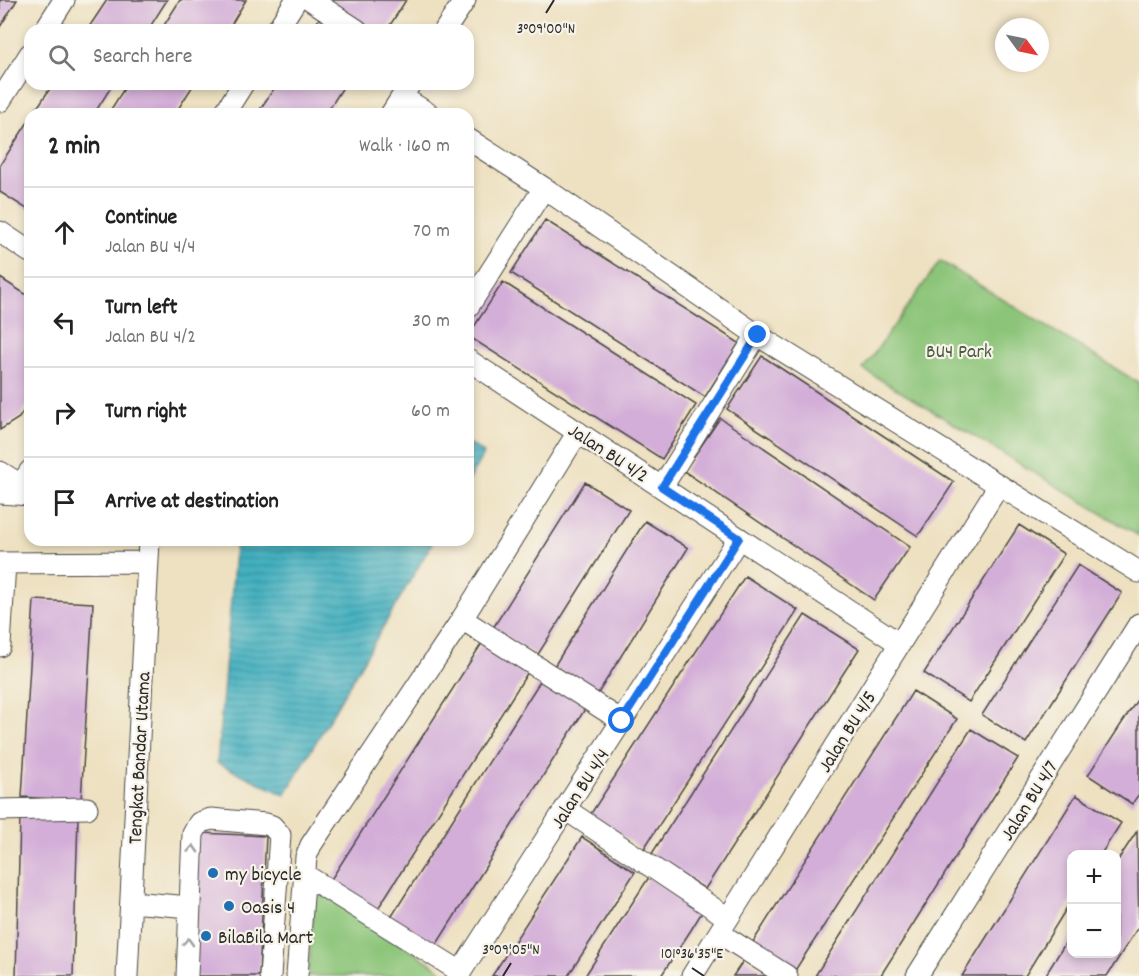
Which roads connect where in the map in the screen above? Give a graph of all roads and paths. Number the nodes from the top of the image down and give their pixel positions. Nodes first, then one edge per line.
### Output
1 (64, 0) edge
2 (296, 0) edge
3 (311, 0) edge
4 (465, 0) edge
5 (49, 24) edge
6 (281, 24) edge
7 (348, 24) edge
8 (449, 24) edge
9 (24, 63) edge
10 (239, 90) edge
11 (401, 98) edge
12 (0, 101) edge
13 (228, 108) edge
14 (418, 108) edge
15 (474, 143) edge
16 (540, 185) junction
17 (0, 232) edge
18 (24, 248) edge
19 (474, 297) edge
20 (758, 335) junction
21 (474, 364) edge
22 (578, 432) junction
23 (0, 472) edge
24 (999, 485) junction
25 (662, 487) junction
26 (19, 488) edge
27 (739, 538) junction
28 (148, 546) edge
29 (147, 562) junction
30 (3, 563) edge
31 (1139, 572) edge
32 (462, 619) junction
33 (1139, 624) edge
34 (900, 644) junction
35 (0, 646) edge
36 (622, 721) junction
37 (87, 808) dead end
38 (565, 809) junction
39 (0, 810) edge
40 (304, 875) junction
41 (131, 902) junction
42 (190, 907) junction
43 (724, 925) junction
44 (459, 974) edge
45 (127, 976) edge
46 (187, 976) edge
47 (270, 976) edge
48 (297, 976) edge
49 (692, 976) edge
50 (788, 976) edge
51 (917, 976) edge

1 - 5 street
2 - 6 street
3 - 7 street
4 - 8 street
9 - 12 street
10 - 13 street
11 - 14 street
15 - 16 street
16 - 19 street
16 - 20 street
17 - 18 street
20 - 24 street
20 - 25 street
21 - 22 street, Jalan BU 4/2
22 - 25 street, Jalan BU 4/2
22 - 32 street
23 - 26 street
24 - 31 street
24 - 34 street, Jalan BU 4/5
25 - 27 street, Jalan BU 4/2
27 - 34 street, Jalan BU 4/2
27 - 36 street, Jalan BU 4/4
28 - 29 street, Tengkat Bandar Utama
29 - 30 street
29 - 41 street, Tengkat Bandar Utama
30 - 35 street
32 - 36 street
32 - 40 street
33 - 51 street, Jalan BU 4/7
34 - 43 street, Jalan BU 4/5
36 - 38 street, Jalan BU 4/4
37 - 39 street
38 - 43 street
38 - 44 street, Jalan BU 4/4
40 - 44 street
40 - 48 street
41 - 42 street
41 - 45 street, Tengkat Bandar Utama
46 -> 42 street
42 -> 47 street
43 - 49 street, Jalan BU 4/5
43 - 50 street

